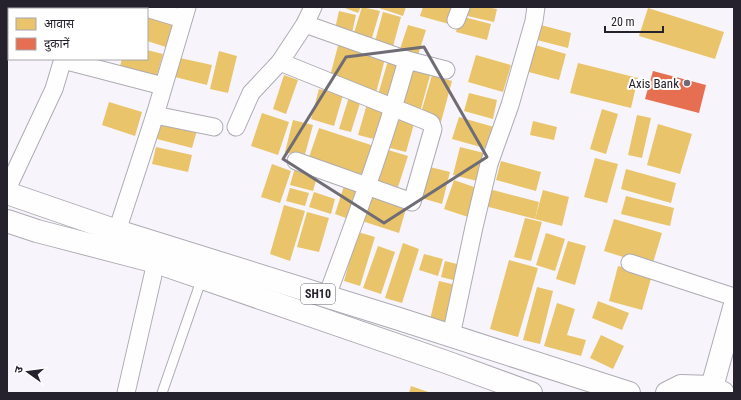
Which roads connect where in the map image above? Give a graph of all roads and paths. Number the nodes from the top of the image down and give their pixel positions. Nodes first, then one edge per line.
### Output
1 (143, 7) edge
2 (313, 7) edge
3 (536, 7) edge
4 (185, 13) edge
5 (305, 24) junction
6 (63, 60) edge
7 (67, 60) edge
8 (407, 60) junction
9 (280, 62) junction
10 (446, 70) dead end
11 (163, 86) junction
12 (394, 108) junction
13 (155, 115) junction
14 (236, 126) dead end
15 (214, 127) dead end
16 (296, 161) dead end
17 (368, 187) junction
18 (7, 189) edge
19 (7, 193) edge
20 (7, 221) edge
21 (117, 231) junction
22 (156, 262) junction
23 (630, 263) dead end
24 (202, 278) junction
25 (327, 296) junction
26 (734, 297) edge
27 (734, 308) edge
28 (451, 336) junction
29 (718, 390) edge
30 (126, 393) edge
31 (162, 393) edge
32 (531, 393) edge
33 (629, 393) edge
34 (667, 393) edge

1 - 4 street
2 - 5 street
3 - 28 street
4 - 11 street
5 - 8 street
5 - 9 street
6 - 18 street
7 - 11 street
8 - 10 street
8 - 12 street
9 - 12 street
9 - 14 street
11 - 13 street
12 - 17 street
12 - 17 street
13 - 15 street
13 - 21 street
16 - 17 street
17 - 25 street
19 - 21 main road, SH10
20 - 22 main road, SH10
21 - 25 main road, SH10
22 - 24 main road, SH10
22 - 30 street
23 - 26 street
24 - 31 lane
24 - 32 main road, SH10
25 - 28 main road, SH10
27 - 29 main road
28 - 33 main road, SH10
29 - 34 main road

